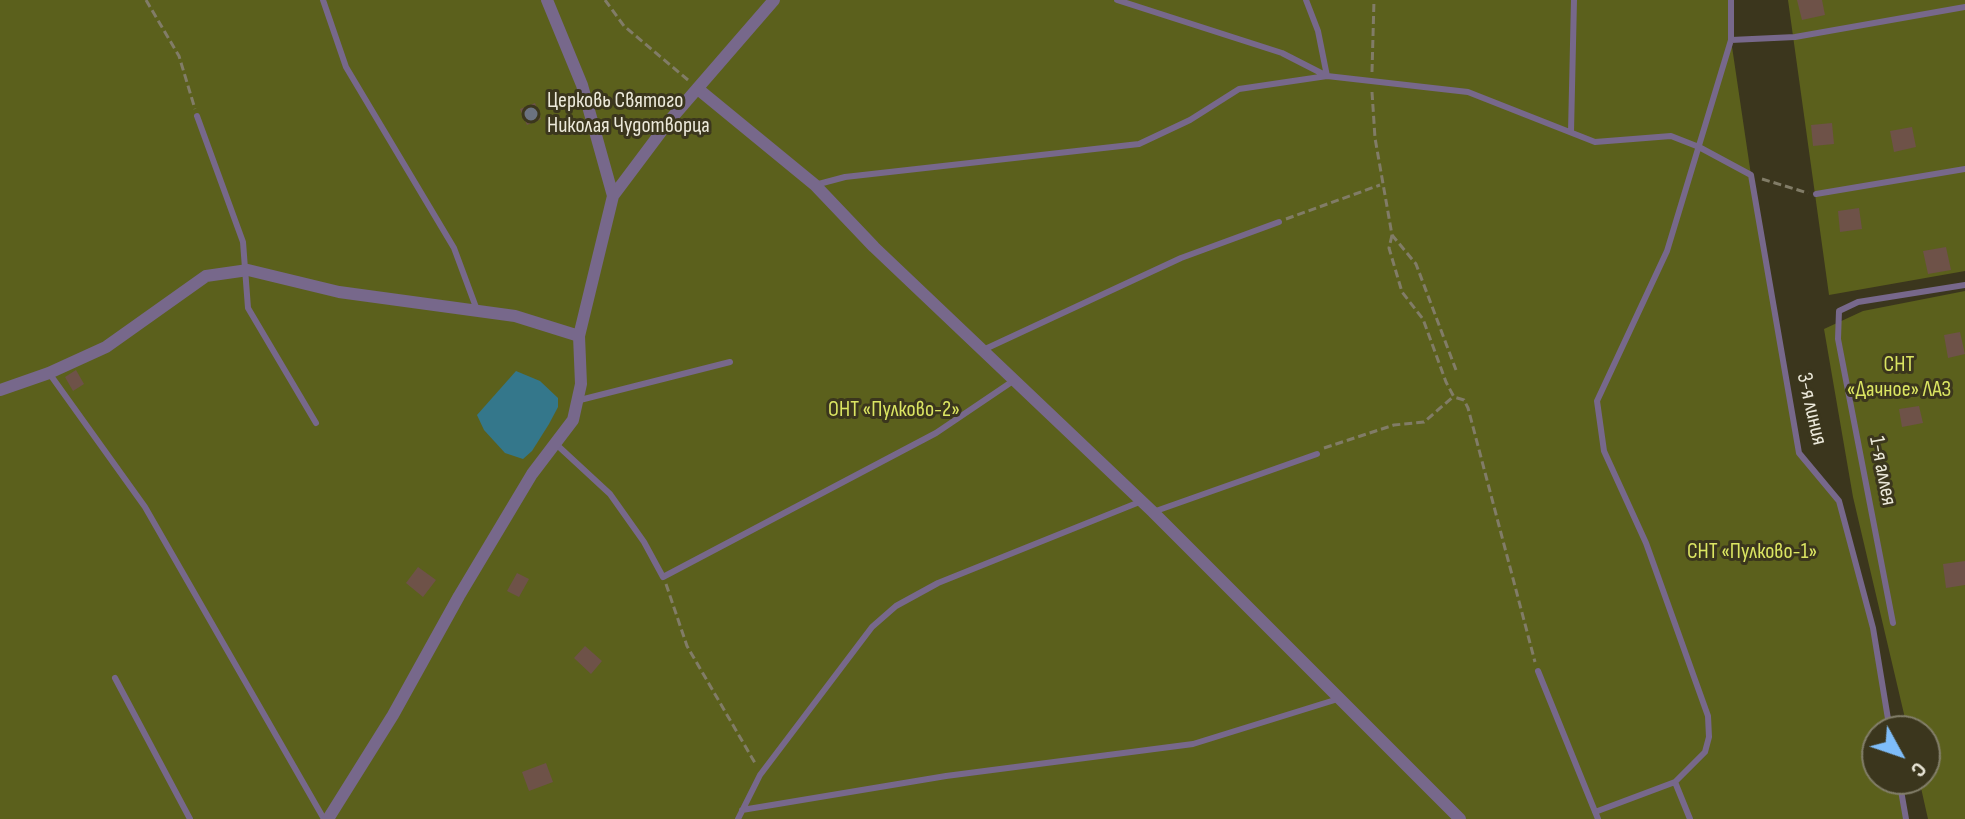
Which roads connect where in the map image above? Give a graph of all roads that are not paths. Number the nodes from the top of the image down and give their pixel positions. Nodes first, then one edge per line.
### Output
1 (323, 0) edge
2 (547, 0) edge
3 (774, 0) edge
4 (1117, 0) edge
5 (1306, 0) edge
6 (1574, 0) edge
7 (1731, 0) edge
8 (1965, 7) edge
9 (1731, 40) junction
10 (1327, 76) junction
11 (698, 89) junction
12 (197, 116) road end
13 (1571, 132) junction
14 (1699, 147) junction
15 (1965, 169) edge
16 (815, 185) junction
17 (1816, 194) road end
18 (613, 196) junction
19 (1279, 222) road end
20 (243, 271) junction
21 (1965, 285) edge
22 (477, 310) junction
23 (579, 336) junction
24 (983, 350) junction
25 (730, 362) dead end
26 (49, 373) junction
27 (1014, 380) junction
28 (0, 390) edge
29 (580, 400) junction
30 (316, 423) dead end
31 (557, 445) junction
32 (1317, 454) road end
33 (1142, 501) junction
34 (1153, 512) junction
35 (1893, 623) dead end
36 (1538, 671) road end
37 (115, 678) dead end
38 (1340, 698) junction
39 (1887, 715) edge
40 (1675, 782) junction
41 (1902, 795) edge
42 (742, 810) junction
43 (1596, 816) edge
44 (190, 819) edge
45 (326, 819) edge
46 (738, 819) edge
47 (1460, 819) edge
48 (1690, 819) edge
49 (1906, 819) edge

1 - 22 lane
2 - 18 street
3 - 11 street
4 - 10 lane
5 - 10 lane
6 - 13 lane
7 - 9 lane
8 - 9 lane
9 - 14 lane
10 - 13 lane
10 - 16 lane
11 - 16 street
11 - 18 street
12 - 20 lane
13 - 14 lane
14 - 39 lane, 3-я линия
14 - 40 lane
15 - 17 lane
16 - 24 street
18 - 23 street
19 - 24 lane
20 - 22 street
20 - 26 street
20 - 30 lane
21 - 35 lane, 1-я аллея
22 - 23 street
23 - 29 street
24 - 27 street
25 - 29 lane
26 - 28 street
26 - 45 lane
27 - 31 lane
27 - 33 street
29 - 31 street
31 - 45 street
32 - 34 lane
33 - 34 street
33 - 42 lane
34 - 38 street
36 - 43 lane
37 - 44 lane
38 - 42 lane
38 - 47 street
40 - 43 lane
40 - 48 lane
41 - 49 lane
42 - 46 lane

